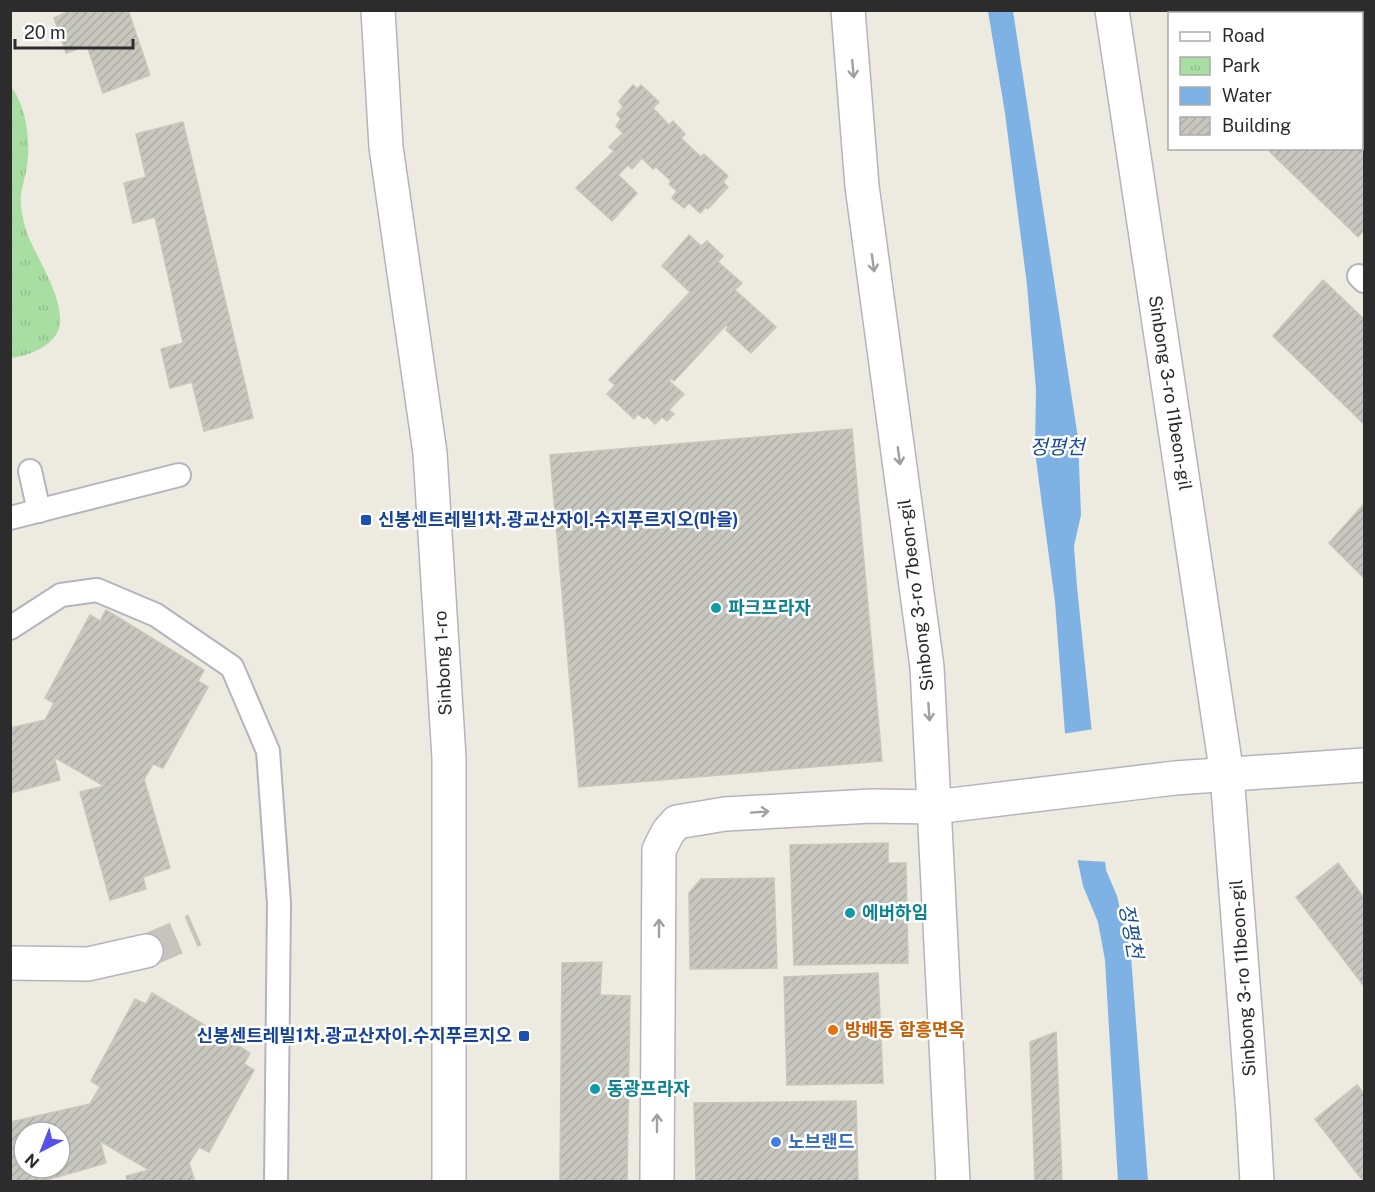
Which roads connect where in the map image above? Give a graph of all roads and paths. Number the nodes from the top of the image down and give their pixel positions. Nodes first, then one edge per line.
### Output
1 (378, 10) edge
2 (848, 10) edge
3 (1112, 10) edge
4 (30, 471) dead end
5 (179, 475) dead end
6 (39, 511) junction
7 (10, 518) edge
8 (10, 628) edge
9 (1365, 765) edge
10 (1227, 775) junction
11 (935, 807) junction
12 (146, 951) tunnel mouth
13 (10, 963) edge
14 (276, 1182) edge
15 (449, 1182) edge
16 (657, 1182) edge
17 (953, 1182) edge
18 (1257, 1182) edge

1 - 15 street, Sinbong 1-ro
2 -> 11 street, Sinbong 3-ro 7beon-gil
3 - 10 street, Sinbong 3-ro 11beon-gil
4 - 6 lane
5 - 6 lane
6 - 7 lane
8 - 14 lane
9 - 10 street
10 - 11 street
10 - 18 street, Sinbong 3-ro 11beon-gil
16 -> 11 street
11 - 17 street, Sinbong 3-ro 7beon-gil
12 - 13 street

